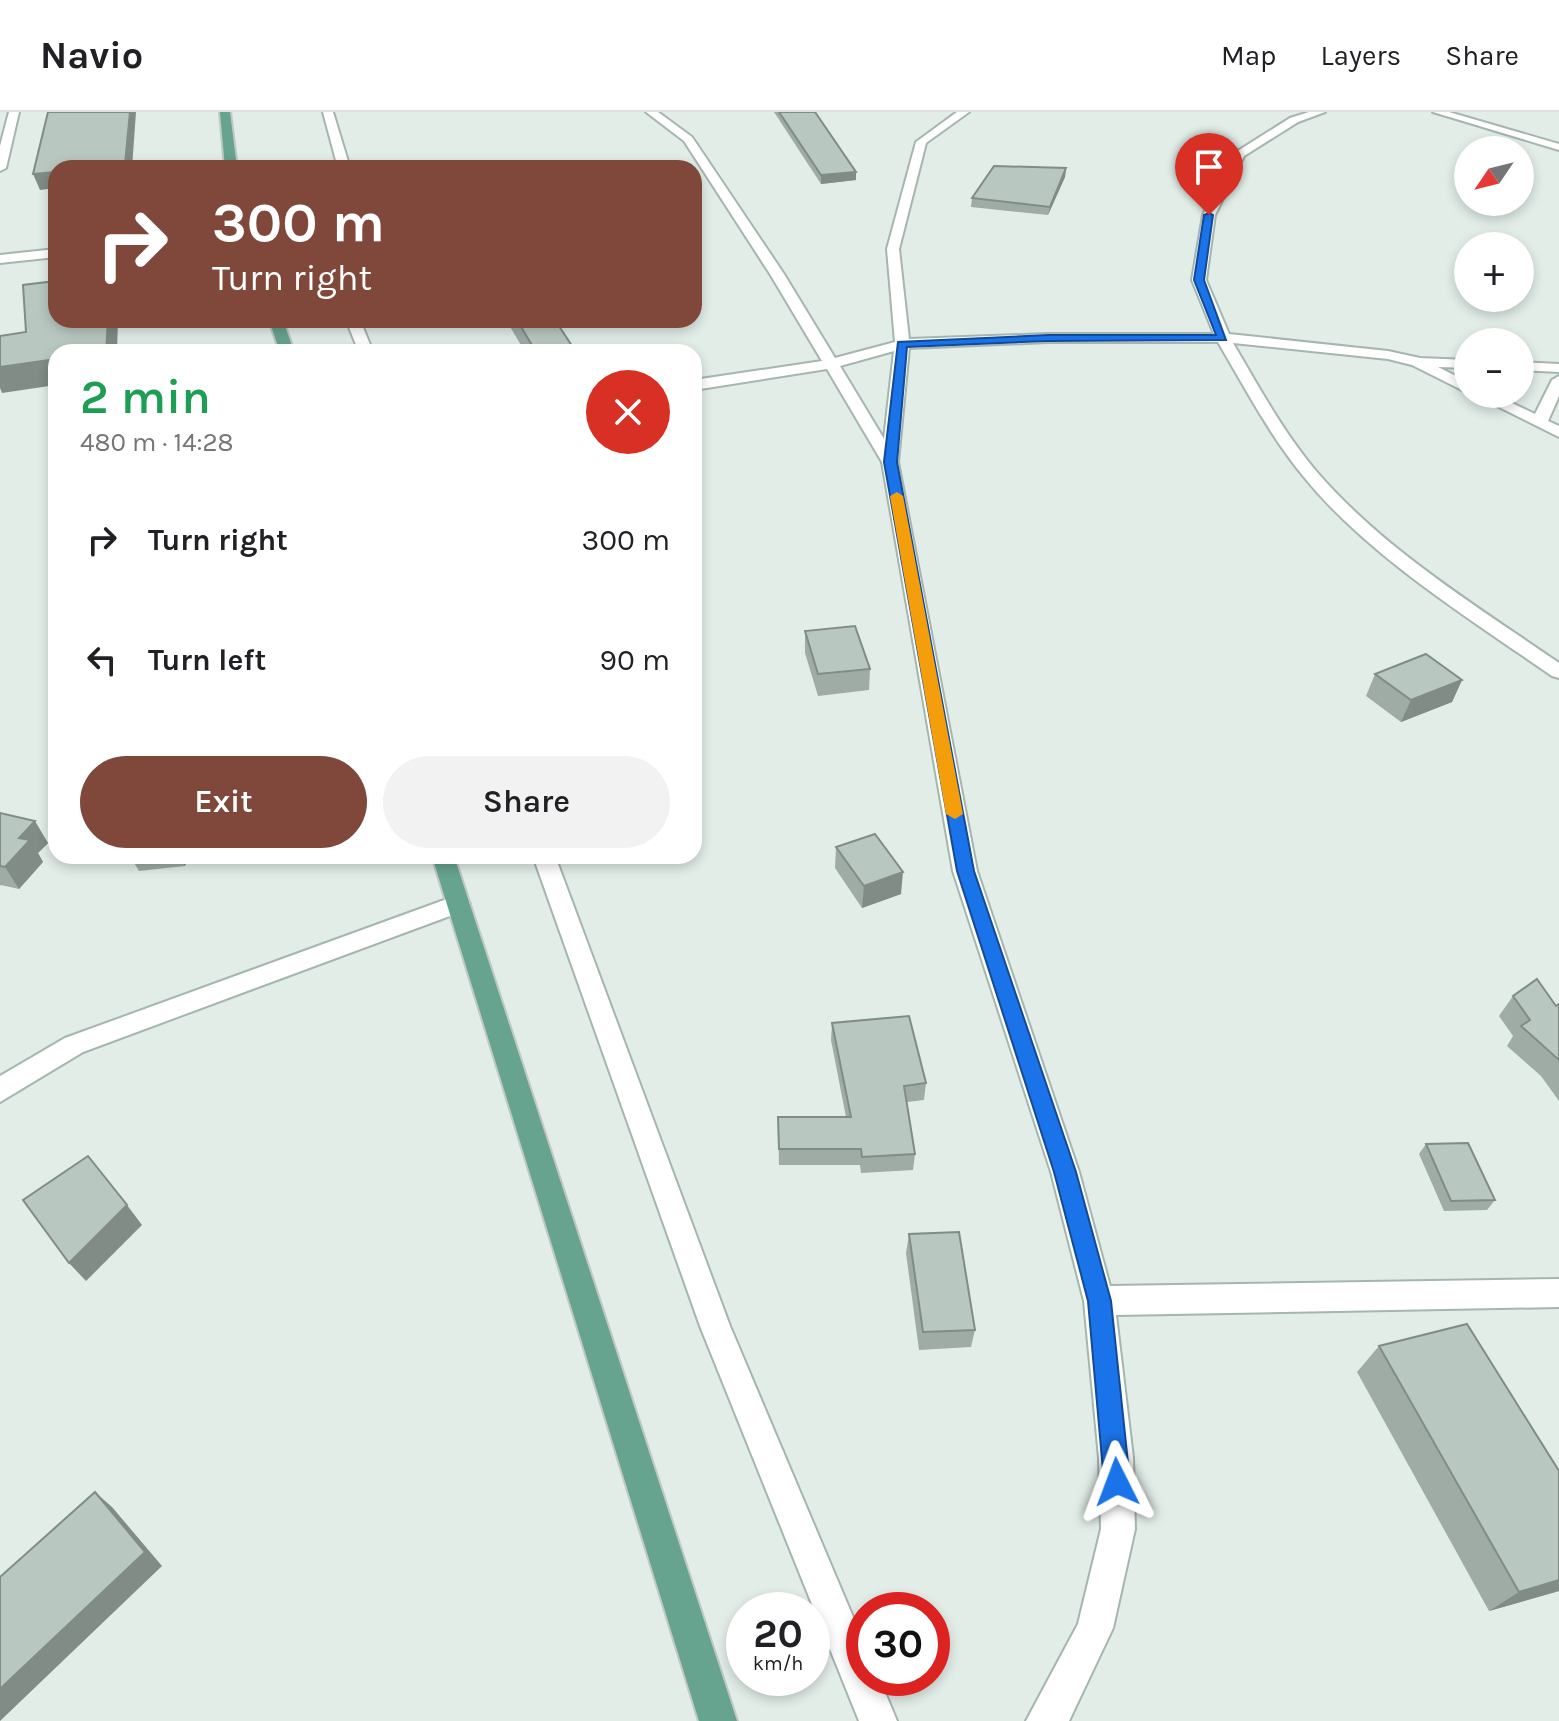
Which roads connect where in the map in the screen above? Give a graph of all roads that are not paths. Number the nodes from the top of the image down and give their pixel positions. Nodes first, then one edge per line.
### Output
1 (14, 112) edge
2 (225, 112) edge
3 (328, 112) edge
4 (651, 112) edge
5 (964, 112) edge
6 (1320, 112) edge
7 (1438, 112) edge
8 (1559, 147) edge
9 (230, 160) edge
10 (342, 160) edge
11 (702, 160) edge
12 (702, 160) edge
13 (0, 168) edge
14 (48, 254) edge
15 (0, 259) edge
16 (1223, 338) junction
17 (902, 344) junction
18 (1417, 362) junction
19 (1454, 363) edge
20 (830, 364) junction
21 (1534, 367) edge
22 (1559, 368) edge
23 (1559, 380) edge
24 (1454, 381) edge
25 (702, 384) edge
26 (1512, 408) edge
27 (1540, 421) junction
28 (1559, 432) edge
29 (890, 462) junction
30 (1559, 672) edge
31 (446, 864) edge
32 (547, 864) edge
33 (458, 904) junction
34 (0, 1091) edge
35 (1559, 1293) edge
36 (1099, 1301) junction
37 (718, 1721) edge
38 (878, 1721) edge
39 (1045, 1721) edge

1 - 13 street
2 - 9 main road
3 - 10 street
4 - 11 street
5 - 17 street
6 - 16 street
7 - 8 street
12 - 20 street
14 - 15 street
16 - 17 street
16 - 18 street
16 - 30 street
17 - 20 street
17 - 29 street
18 - 19 street
18 - 24 street
20 - 25 street
20 - 29 street
21 - 22 street
23 - 27 street
26 - 27 street
27 - 28 street
29 - 36 street
31 - 33 main road
32 - 38 street
33 - 34 street
33 - 37 main road
35 - 36 street
36 - 39 street

